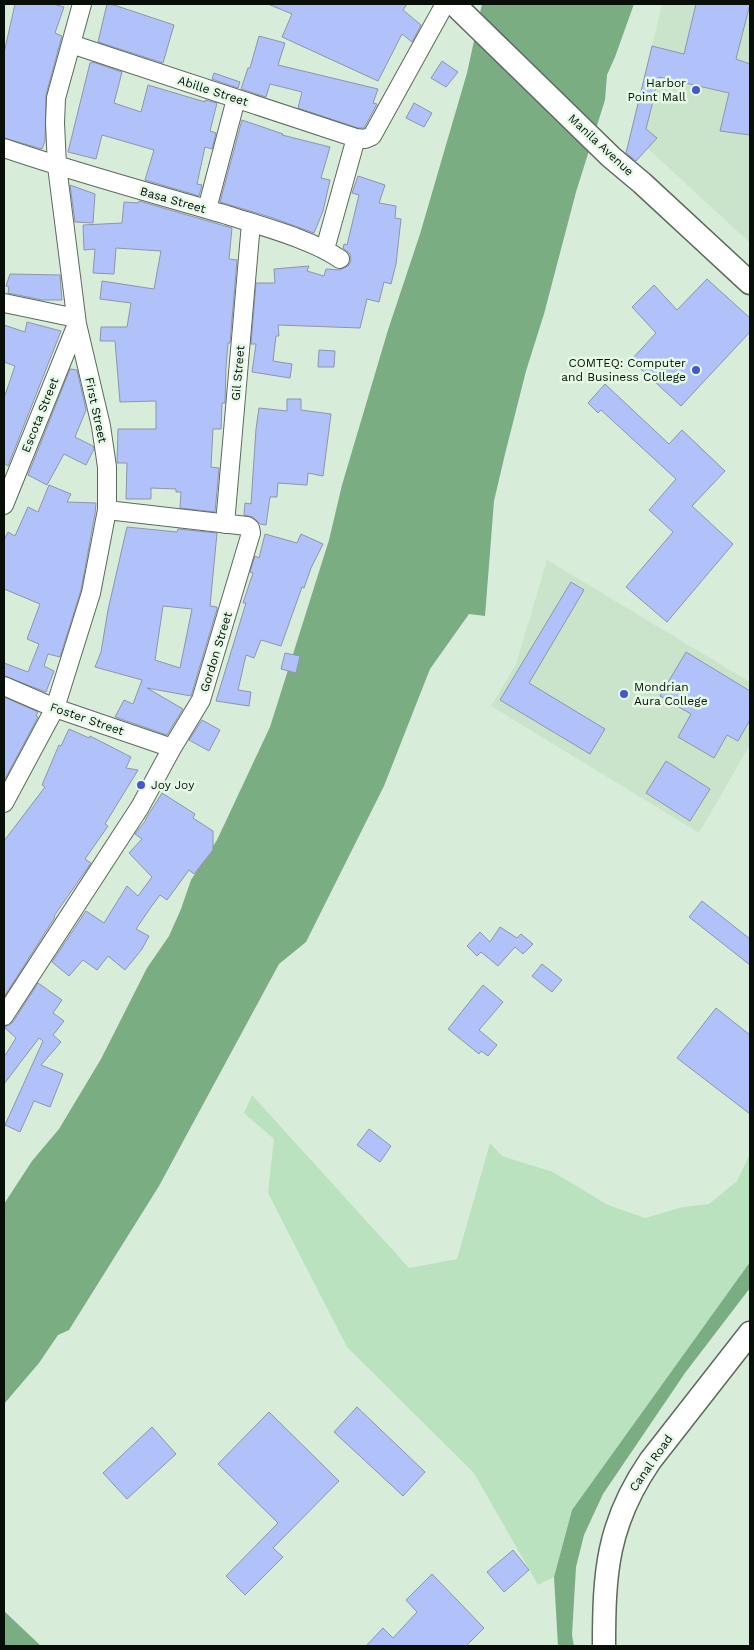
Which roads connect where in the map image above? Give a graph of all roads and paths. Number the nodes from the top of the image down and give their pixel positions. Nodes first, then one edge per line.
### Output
1 (82, 4) edge
2 (445, 4) edge
3 (462, 11) edge
4 (70, 44) junction
5 (236, 99) junction
6 (356, 138) junction
7 (4, 148) edge
8 (57, 166) junction
9 (207, 209) junction
10 (251, 223) junction
11 (325, 249) junction
12 (340, 259) dead end
13 (750, 283) edge
14 (4, 303) edge
15 (77, 321) junction
16 (4, 505) edge
17 (108, 510) junction
18 (225, 524) junction
19 (4, 686) edge
20 (55, 708) junction
21 (172, 748) junction
22 (4, 803) edge
23 (4, 1016) edge
24 (750, 1333) edge
25 (604, 1646) edge

1 - 4 street, First Street
2 - 6 street
3 - 13 main road, Manila Avenue
4 - 5 street, Abille Street
4 - 8 street, First Street
5 - 6 street, Abille Street
5 - 9 street
6 - 11 street
7 - 8 street, Basa Street
8 - 9 street, Basa Street
8 - 15 street, First Street
9 - 10 street, Basa Street
10 - 11 street, Basa Street
10 - 18 street, Gil Street
11 - 12 street, Basa Street
14 - 15 street
15 - 16 street, Escota Street
15 - 17 street, First Street
17 - 18 street, Gordon Street
17 - 20 street, First Street
18 - 21 street, Gordon Street
19 - 20 street, Foster Street
20 - 21 street, Foster Street
20 - 22 street, First Street
21 - 23 street, Gordon Street
24 - 25 main road, Canal Road

